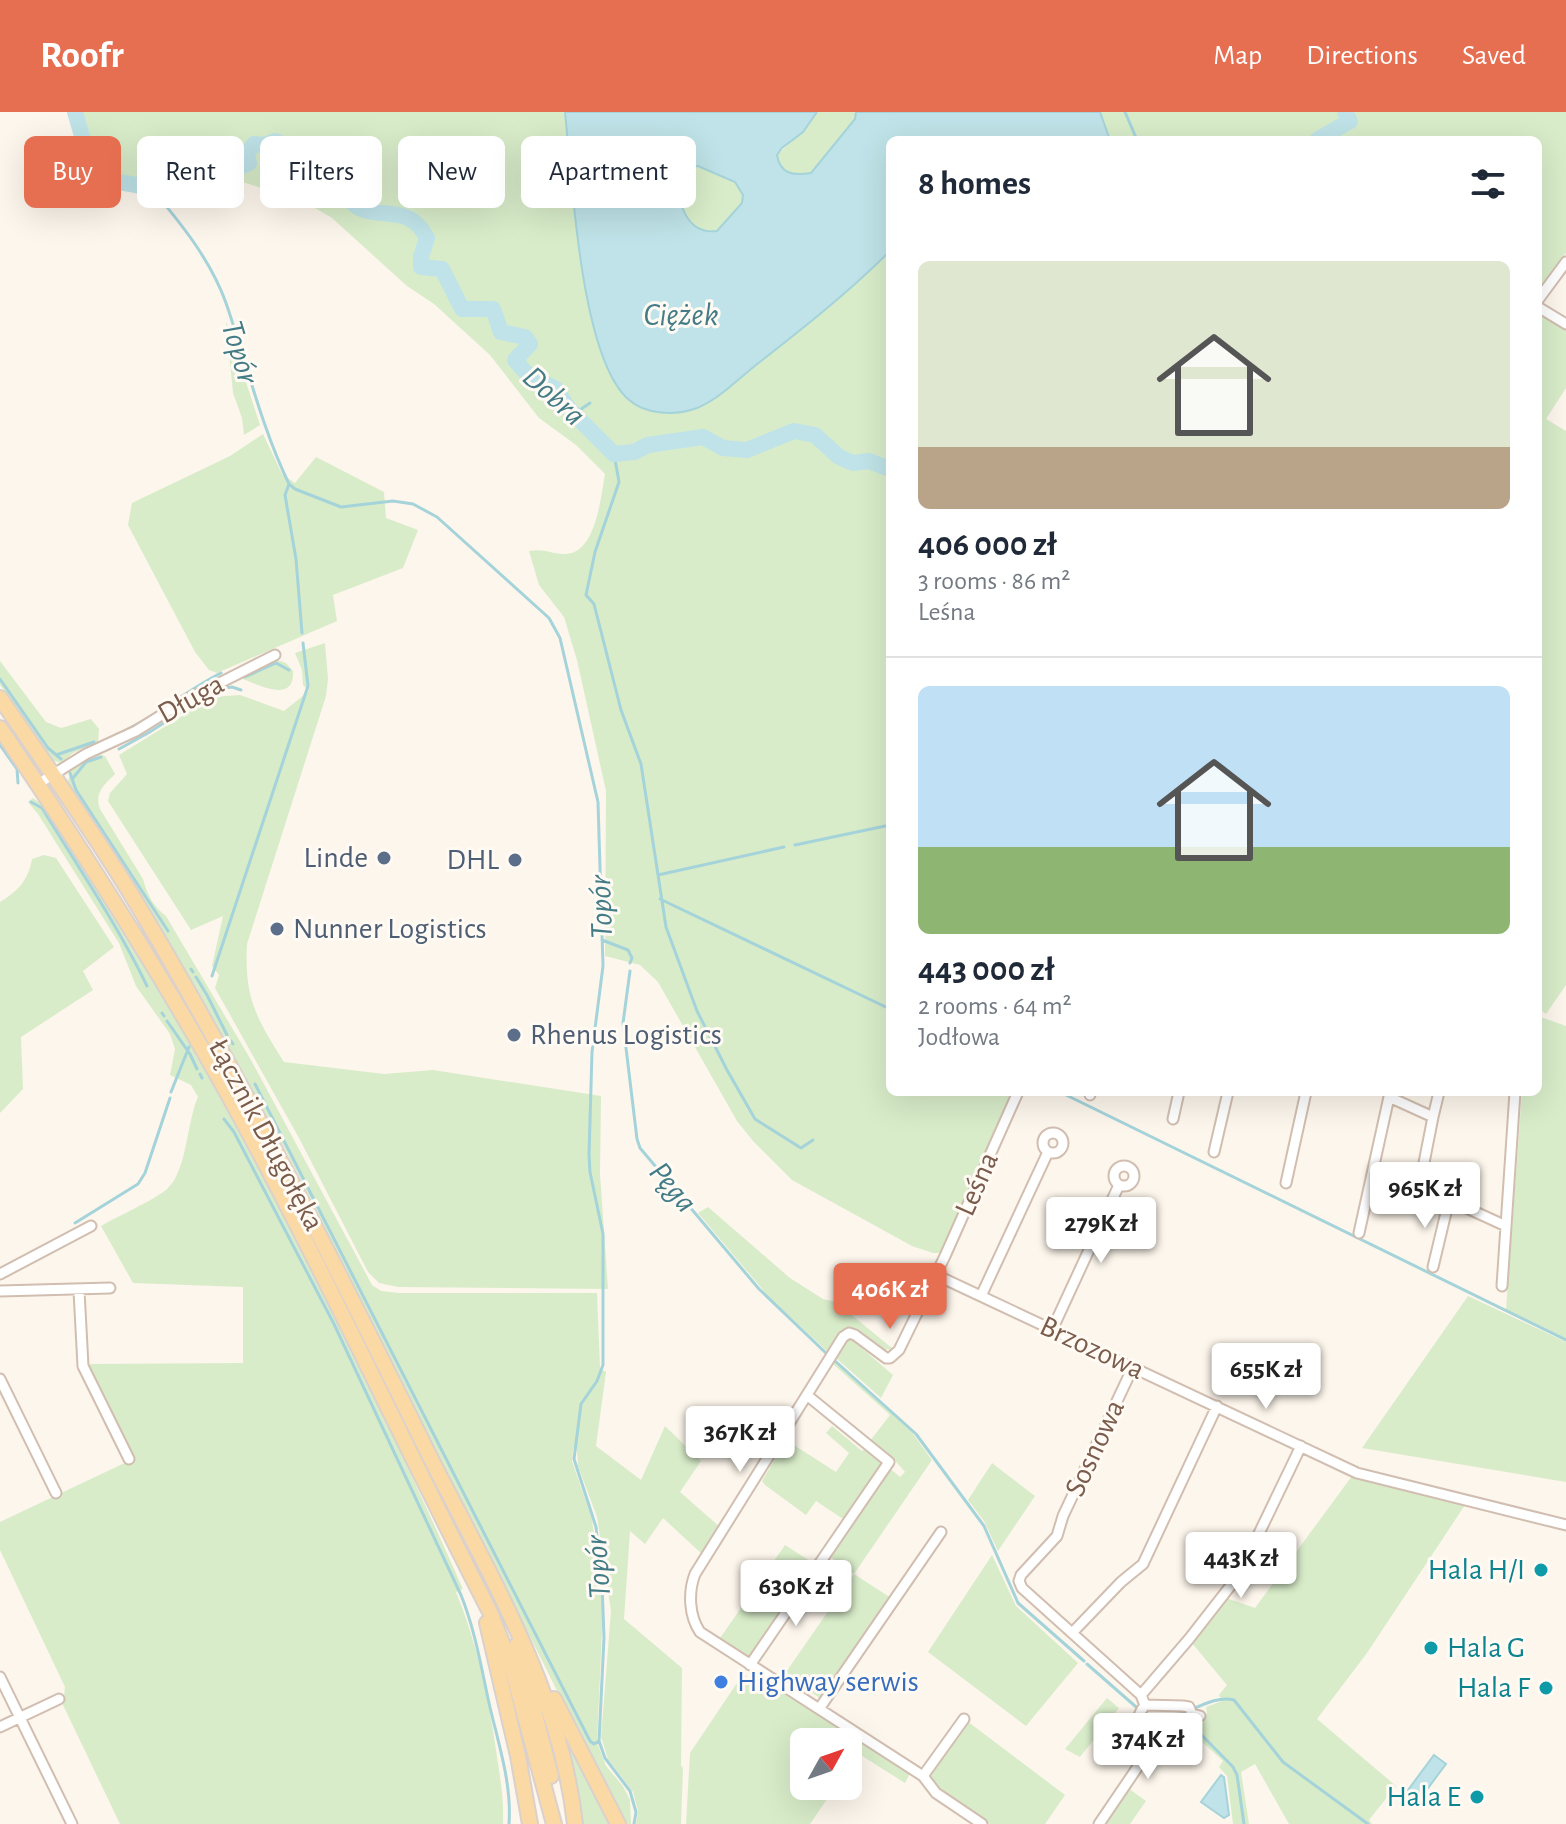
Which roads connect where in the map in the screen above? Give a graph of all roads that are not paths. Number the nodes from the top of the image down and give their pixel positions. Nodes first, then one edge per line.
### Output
1 (1566, 262) edge
2 (1542, 295) edge
3 (1542, 309) edge
4 (1566, 324) edge
5 (275, 655) dead end
6 (0, 698) edge
7 (0, 728) edge
8 (53, 774) junction
9 (38, 784) junction
10 (1016, 1096) edge
11 (1178, 1096) edge
12 (1227, 1096) edge
13 (1305, 1096) edge
14 (1387, 1096) edge
15 (1391, 1096) edge
16 (1438, 1096) edge
17 (1515, 1096) edge
18 (1433, 1117) junction
19 (1173, 1119) dead end
20 (1048, 1152) dead end
21 (1214, 1152) dead end
22 (1286, 1183) dead end
23 (1119, 1185) dead end
24 (1449, 1200) junction
25 (91, 1226) dead end
26 (1506, 1226) junction
27 (1359, 1233) dead end
28 (1433, 1267) dead end
29 (0, 1274) edge
30 (936, 1275) junction
31 (1502, 1286) dead end
32 (110, 1288) dead end
33 (0, 1291) edge
34 (79, 1291) junction
35 (981, 1296) junction
36 (1052, 1330) junction
37 (1133, 1367) junction
38 (0, 1379) edge
39 (808, 1396) junction
40 (1217, 1406) junction
41 (1301, 1446) junction
42 (129, 1459) dead end
43 (56, 1493) dead end
44 (1566, 1525) edge
45 (941, 1532) dead end
46 (468, 1570) junction
47 (498, 1592) junction
48 (1072, 1633) junction
49 (531, 1657) junction
50 (750, 1665) junction
51 (0, 1677) edge
52 (59, 1699) dead end
53 (1142, 1705) junction
54 (819, 1709) junction
55 (1194, 1712) dead end
56 (21, 1718) junction
57 (964, 1719) dead end
58 (0, 1727) edge
59 (923, 1776) junction
60 (525, 1796) junction
61 (72, 1824) edge
62 (522, 1824) edge
63 (530, 1824) edge
64 (557, 1824) edge
65 (575, 1824) edge
66 (618, 1824) edge
67 (982, 1824) edge
68 (1099, 1824) edge

1 - 2 street
3 - 4 street
5 - 8 street, Długa
6 - 8 main road, Łącznik Długołęka
7 - 9 main road, Łącznik Długołęka
8 - 9 street, Długa
8 - 47 main road, Łącznik Długołęka
9 - 46 main road, Łącznik Długołęka
10 - 30 street, Leśna
11 - 19 street
12 - 21 street
13 - 22 street
14 - 27 street
15 - 18 street
16 - 18 street
17 - 26 street
18 - 24 street
20 - 35 street
23 - 36 street
24 - 26 street
24 - 28 street
25 - 29 street
26 - 31 street
30 - 35 street, Brzozowa
30 - 39 street, Leśna
32 - 34 street
33 - 34 street
34 - 42 street
35 - 36 street, Brzozowa
36 - 37 street, Brzozowa
37 - 40 street, Brzozowa
37 - 48 street, Sosnowa
38 - 43 street
39 - 50 street
39 - 50 street
40 - 41 street, Brzozowa
40 - 48 street
41 - 44 street, Brzozowa
41 - 53 street
45 - 54 street
46 - 60 main road
46 - 64 main road
47 - 49 main road
47 - 64 main road
48 - 53 street
49 - 65 main road
49 - 66 main road
50 - 54 street
51 - 56 street
52 - 56 street
53 - 55 street
53 - 68 street
54 - 59 street
56 - 58 street
56 - 61 street
57 - 59 street
59 - 67 street
60 - 62 main road
60 - 63 main road

